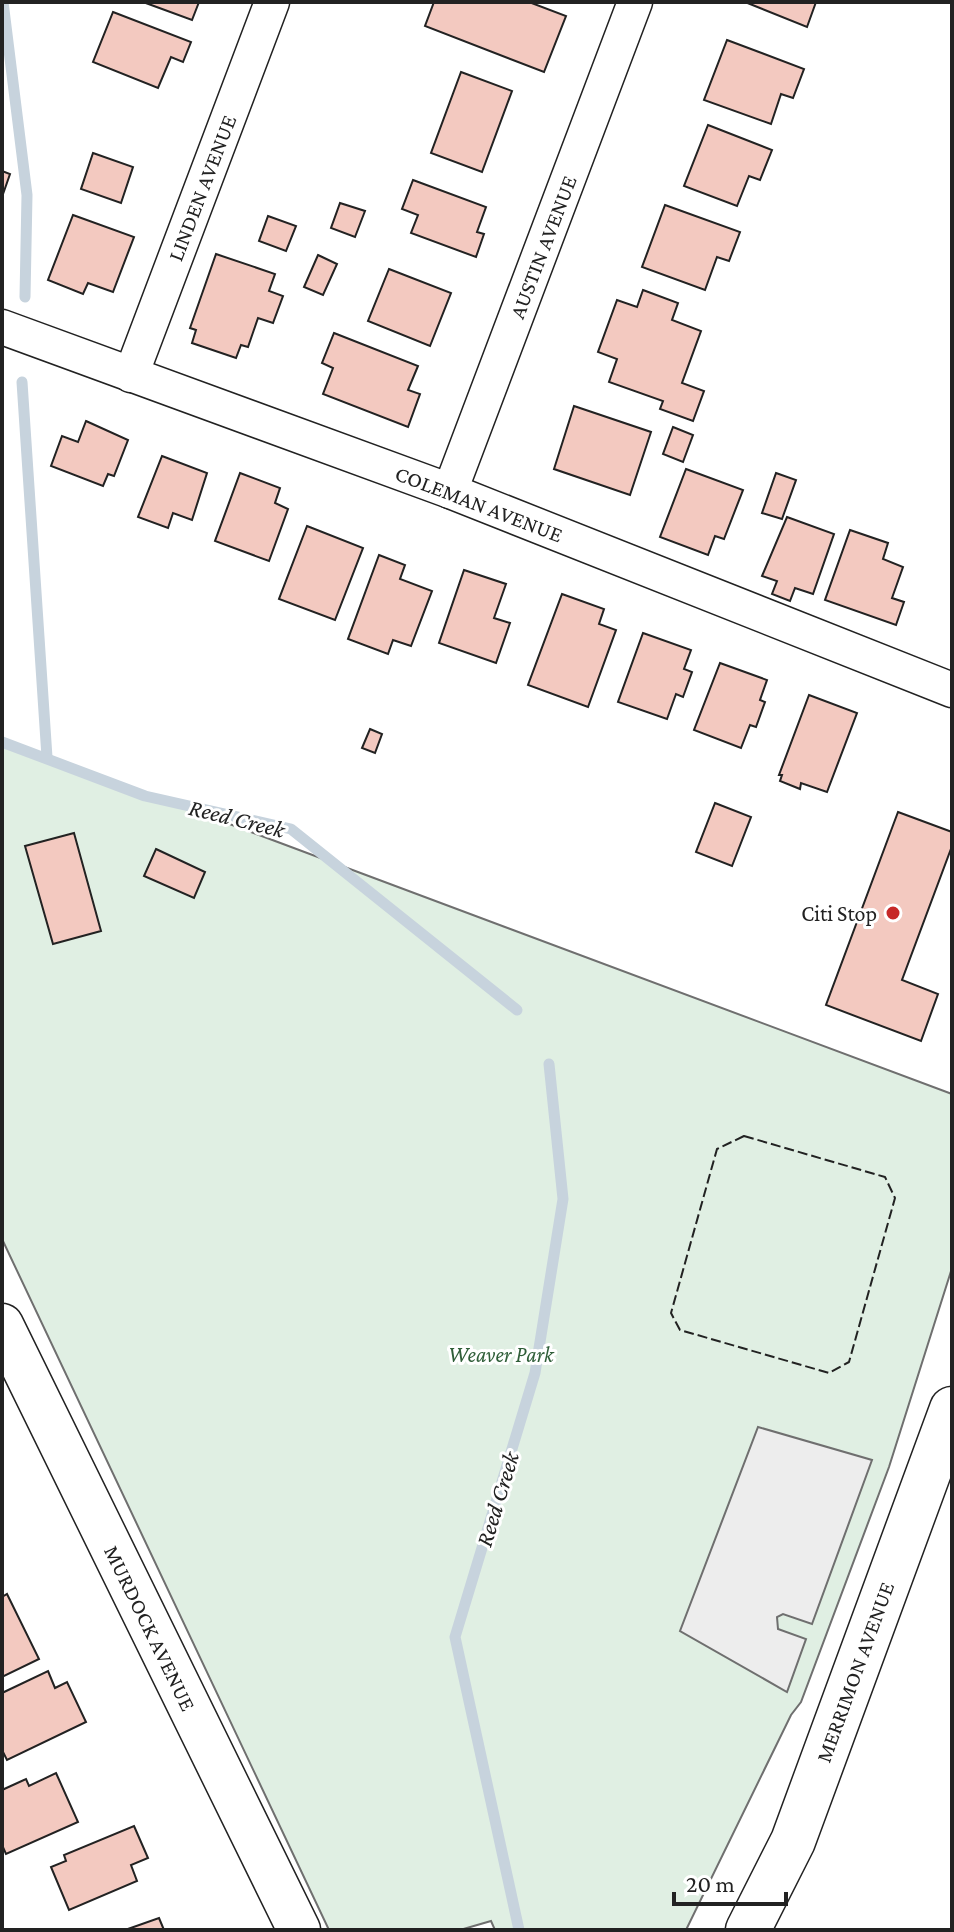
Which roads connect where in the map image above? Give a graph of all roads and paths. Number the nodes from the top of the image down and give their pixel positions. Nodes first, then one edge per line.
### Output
1 (272, 2) edge
2 (635, 2) edge
3 (2, 327) edge
4 (131, 375) junction
5 (450, 491) junction
6 (952, 690) edge
7 (2, 1325) edge
8 (952, 1409) edge
9 (299, 1930) edge
10 (748, 1930) edge

1 - 4 street, LINDEN AVENUE
2 - 5 street, AUSTIN AVENUE
3 - 4 street, COLEMAN AVENUE
4 - 5 street, COLEMAN AVENUE
5 - 6 street, COLEMAN AVENUE
7 - 9 street, MURDOCK AVENUE
8 - 10 main road, MERRIMON AVENUE

